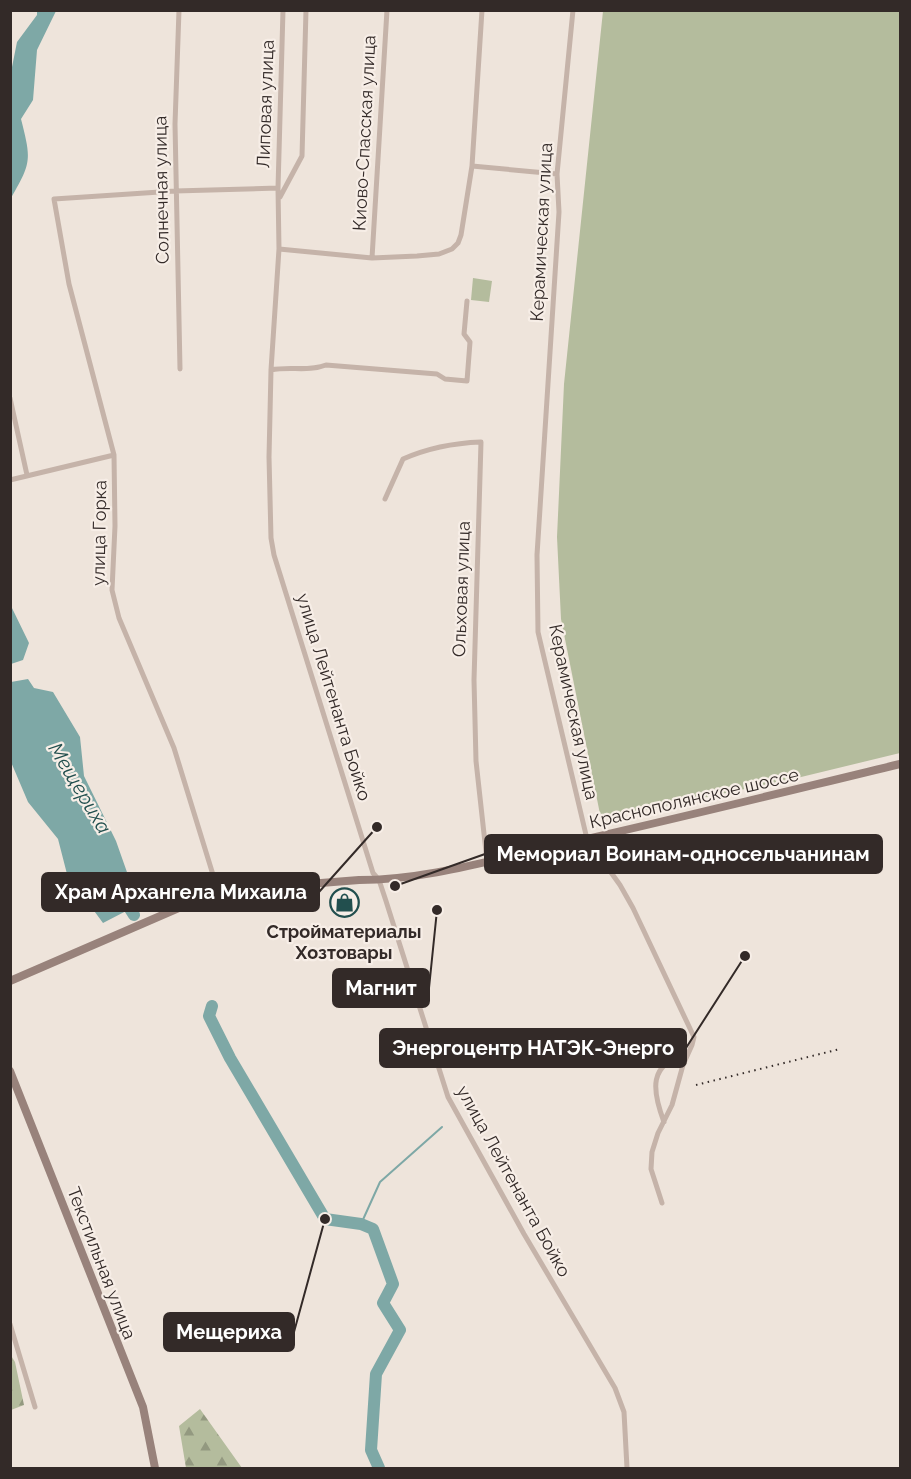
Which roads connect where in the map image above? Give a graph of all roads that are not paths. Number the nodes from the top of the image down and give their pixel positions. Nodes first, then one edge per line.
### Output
1 (179, 10) edge
2 (283, 10) edge
3 (306, 10) edge
4 (387, 10) edge
5 (482, 10) edge
6 (573, 10) edge
7 (472, 166) junction
8 (557, 174) junction
9 (278, 188) junction
10 (175, 191) junction
11 (279, 199) junction
12 (279, 249) junction
13 (372, 258) junction
14 (467, 301) dead end
15 (180, 369) dead end
16 (271, 370) junction
17 (10, 398) edge
18 (114, 454) junction
19 (27, 475) junction
20 (10, 480) edge
21 (385, 499) dead end
22 (900, 764) edge
23 (587, 839) junction
24 (488, 861) junction
25 (379, 880) junction
26 (218, 891) junction
27 (10, 981) edge
28 (687, 1054) junction
29 (10, 1071) edge
30 (664, 1122) junction
31 (662, 1203) dead end
32 (10, 1324) edge
33 (35, 1407) dead end
34 (155, 1468) edge
35 (627, 1468) edge

1 - 10 street, Солнечная улица
2 - 9 street, Липовая улица
3 - 11 street
4 - 13 street, Киово-Спасская улица
5 - 7 street
6 - 8 street, Керамическая улица
7 - 8 street
7 - 13 street
8 - 23 street, Керамическая улица
9 - 10 street
9 - 11 street, Липовая улица
10 - 15 street, Солнечная улица
10 - 18 street, улица Горка
11 - 12 street, улица Лейтенанта Бойко
12 - 13 street
12 - 16 street, улица Лейтенанта Бойко
14 - 16 street
16 - 25 street, улица Лейтенанта Бойко
17 - 19 street
18 - 19 street
18 - 26 street, улица Горка
19 - 20 street
21 - 24 street, Ольховая улица
22 - 23 main road, Краснополянское шоссе
23 - 24 main road, Краснополянское шоссе
23 - 28 street, Керамическая улица
24 - 25 main road, Краснополянское шоссе
25 - 26 main road, Краснополянское шоссе
25 - 35 street, улица Лейтенанта Бойко
26 - 27 main road, Краснополянское шоссе
28 - 30 street, Керамическая улица
28 - 30 street
29 - 34 main road, Текстильная улица
30 - 31 street, Керамическая улица
32 - 33 street

